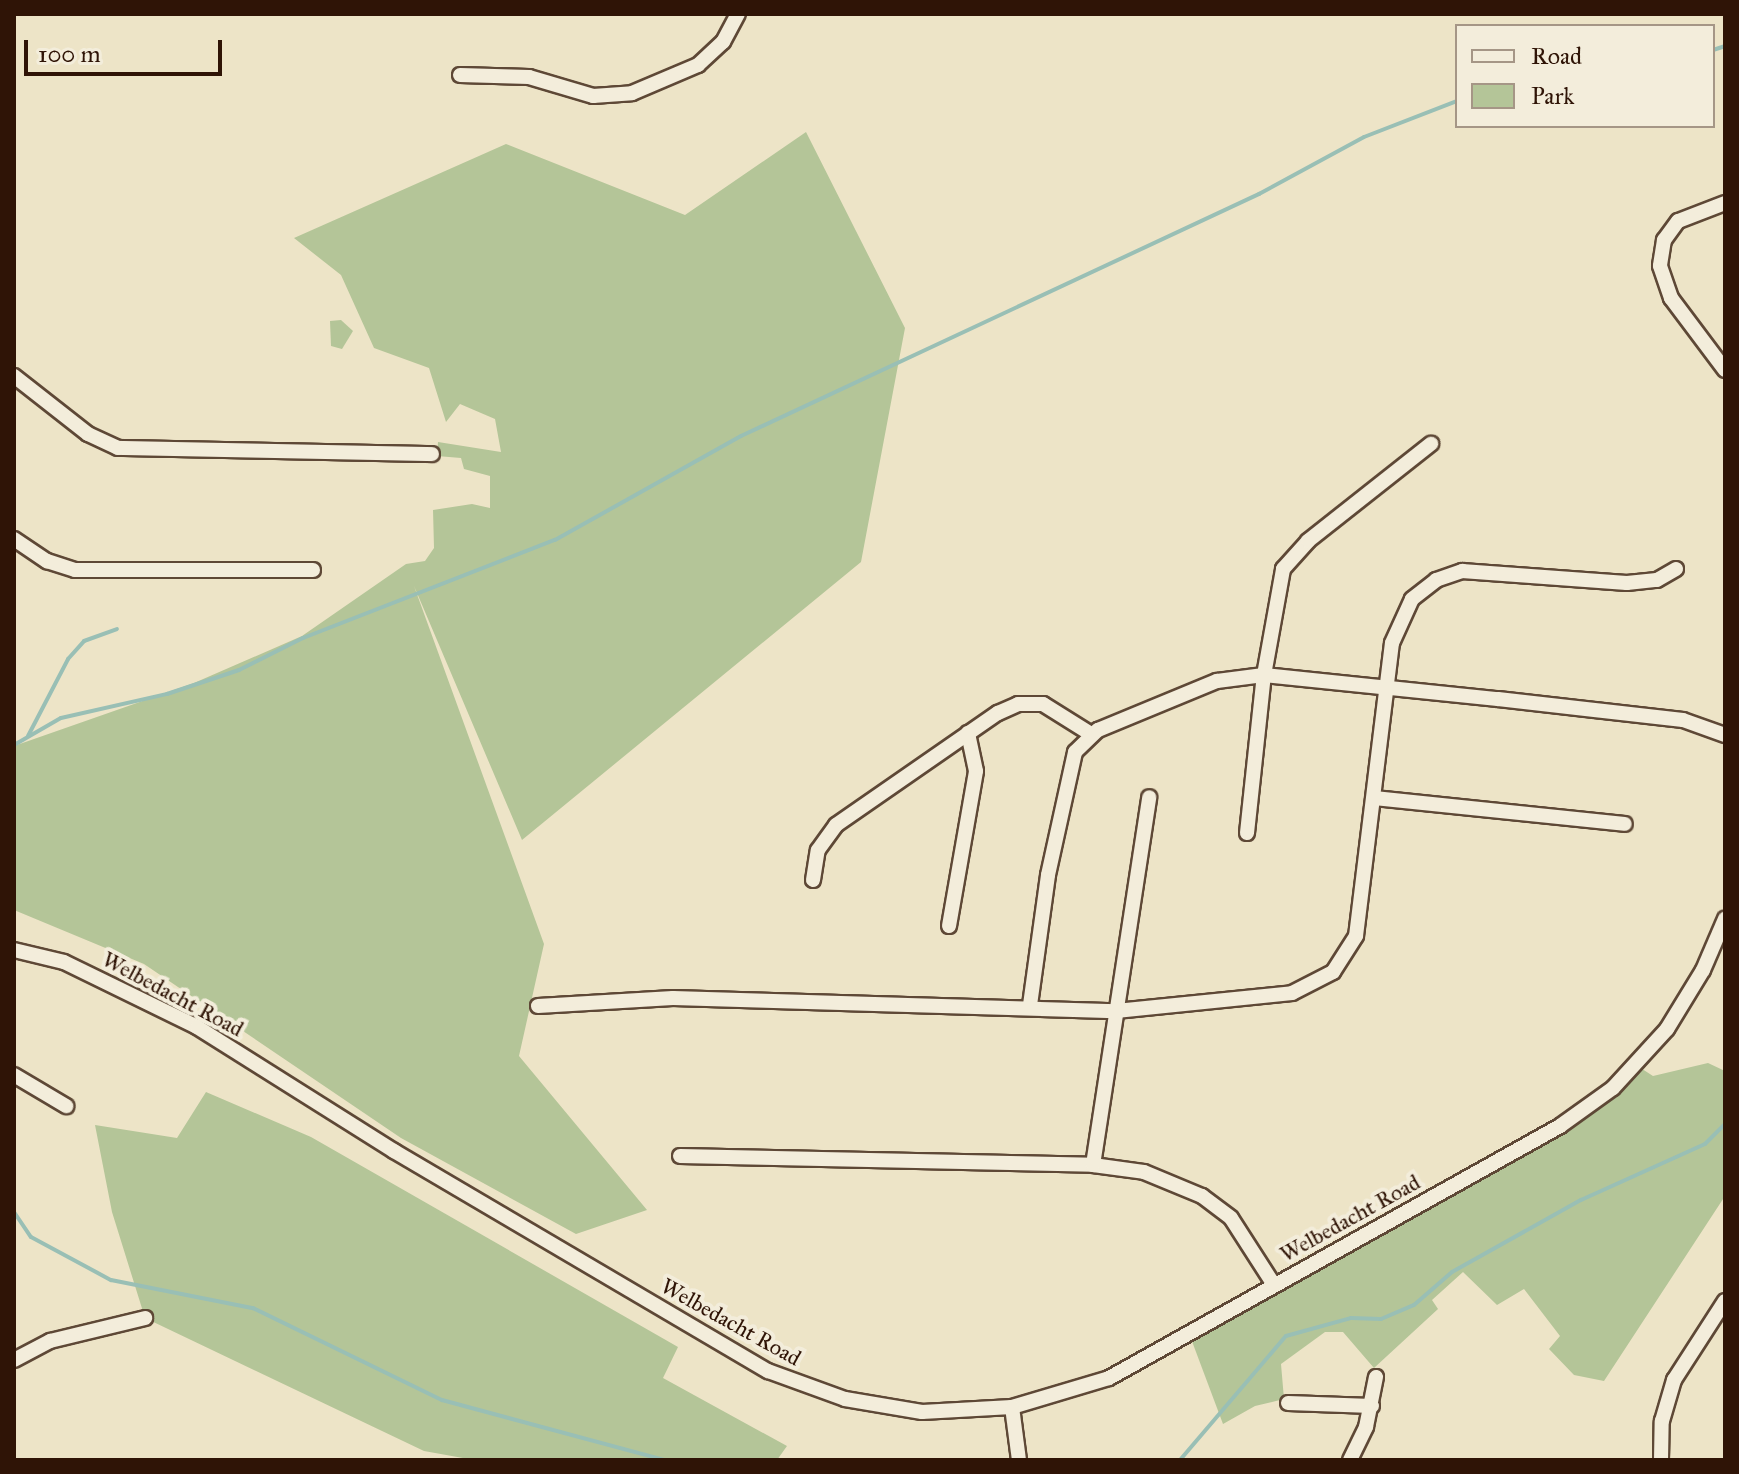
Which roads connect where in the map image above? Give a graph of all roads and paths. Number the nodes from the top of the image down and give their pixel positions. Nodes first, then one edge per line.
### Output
1 (738, 14) edge
2 (460, 75) dead end
3 (1725, 203) edge
4 (1720, 350) edge
5 (1725, 370) edge
6 (14, 376) edge
7 (1431, 444) dead end
8 (432, 454) dead end
9 (14, 539) edge
10 (1676, 569) dead end
11 (313, 570) dead end
12 (1264, 675) junction
13 (1386, 688) junction
14 (968, 733) junction
15 (1091, 734) junction
16 (1725, 735) edge
17 (1149, 797) dead end
18 (1374, 798) junction
19 (1625, 824) dead end
20 (1247, 833) dead end
21 (813, 880) dead end
22 (1725, 919) edge
23 (949, 926) dead end
24 (14, 950) edge
25 (1030, 1005) junction
26 (538, 1006) dead end
27 (1116, 1011) junction
28 (14, 1075) edge
29 (66, 1106) dead end
30 (680, 1156) dead end
31 (1093, 1165) junction
32 (1274, 1285) junction
33 (1725, 1301) edge
34 (145, 1318) dead end
35 (14, 1360) edge
36 (1376, 1377) dead end
37 (1288, 1403) dead end
38 (1372, 1406) junction
39 (1012, 1407) junction
40 (1019, 1460) edge
41 (1350, 1460) edge
42 (1661, 1460) edge

1 - 2 street
3 - 4 street
4 - 5 street
6 - 8 street
7 - 12 street
9 - 11 street
10 - 13 street
12 - 13 street
12 - 15 street
12 - 20 street
13 - 16 street
13 - 18 street
14 - 15 street
14 - 21 street
14 - 23 street
15 - 25 street
17 - 27 street
18 - 19 street
18 - 27 street
22 - 32 street, Welbedacht Road
24 - 39 street, Welbedacht Road
25 - 26 street
25 - 27 street
27 - 31 street
28 - 29 street
30 - 31 street
31 - 32 street
32 - 39 street, Welbedacht Road
33 - 42 street
34 - 35 street
36 - 38 street
37 - 38 street
38 - 41 street
39 - 40 street

